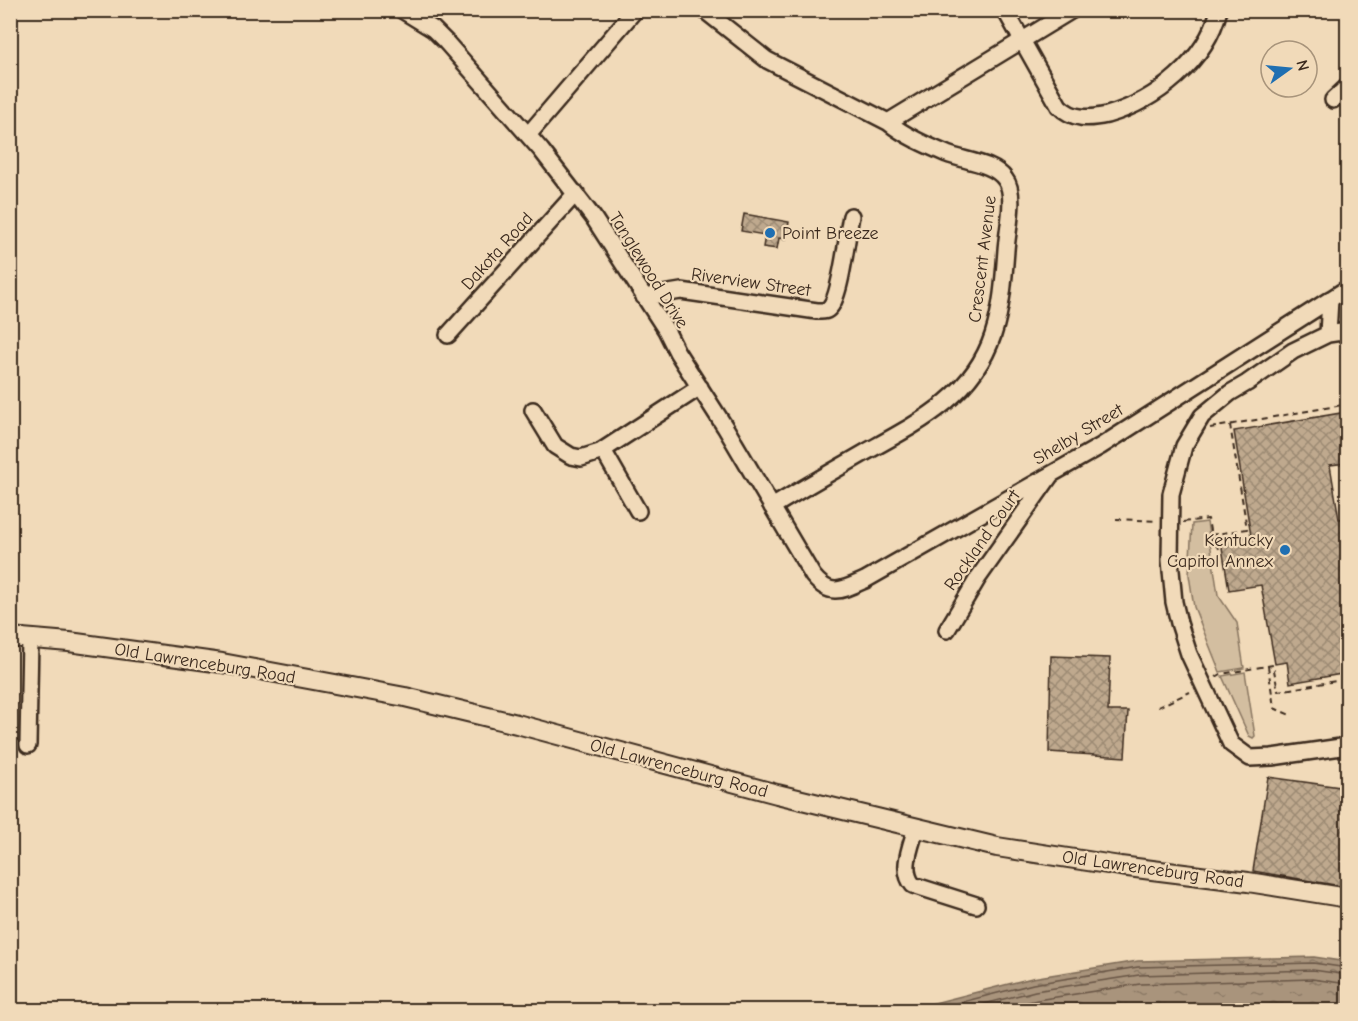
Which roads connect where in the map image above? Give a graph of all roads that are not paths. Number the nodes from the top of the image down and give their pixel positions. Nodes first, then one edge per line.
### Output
1 (402, 10) edge
2 (635, 10) edge
3 (704, 10) edge
4 (1005, 10) edge
5 (1072, 10) edge
6 (1219, 10) edge
7 (1021, 41) junction
8 (1347, 86) edge
9 (1333, 100) dead end
10 (888, 122) junction
11 (528, 135) junction
12 (576, 194) junction
13 (851, 216) dead end
14 (1347, 288) edge
15 (644, 297) junction
16 (1330, 299) junction
17 (1347, 331) edge
18 (1328, 334) junction
19 (448, 335) dead end
20 (700, 387) junction
21 (533, 410) dead end
22 (603, 450) junction
23 (1051, 474) junction
24 (772, 507) junction
25 (638, 511) dead end
26 (820, 585) joint
27 (947, 630) dead end
28 (10, 637) edge
29 (30, 639) junction
30 (28, 745) dead end
31 (1347, 746) edge
32 (916, 828) junction
33 (1347, 898) edge
34 (976, 905) dead end

1 - 11 street, Tanglewood Drive
2 - 11 street
3 - 10 street
4 - 7 street
5 - 7 street
6 - 7 street
7 - 10 street
8 - 9 street
10 - 24 street, Crescent Avenue
11 - 12 street, Tanglewood Drive
12 - 15 street, Tanglewood Drive
12 - 19 street, Dakota Road
13 - 15 street, Riverview Street
14 - 16 street, Shelby Street
15 - 20 street, Tanglewood Drive
16 - 18 street
16 - 23 street, Shelby Street
17 - 18 street
18 - 31 street
20 - 22 street
20 - 24 street, Tanglewood Drive
21 - 22 street
22 - 25 street
23 - 26 street, Shelby Street
23 - 27 street, Rockland Court
24 - 26 street, Tanglewood Drive
28 - 29 main road, Old Lawrenceburg Road
29 - 30 street
29 - 32 main road, Old Lawrenceburg Road
32 - 33 main road, Old Lawrenceburg Road
32 - 34 street

